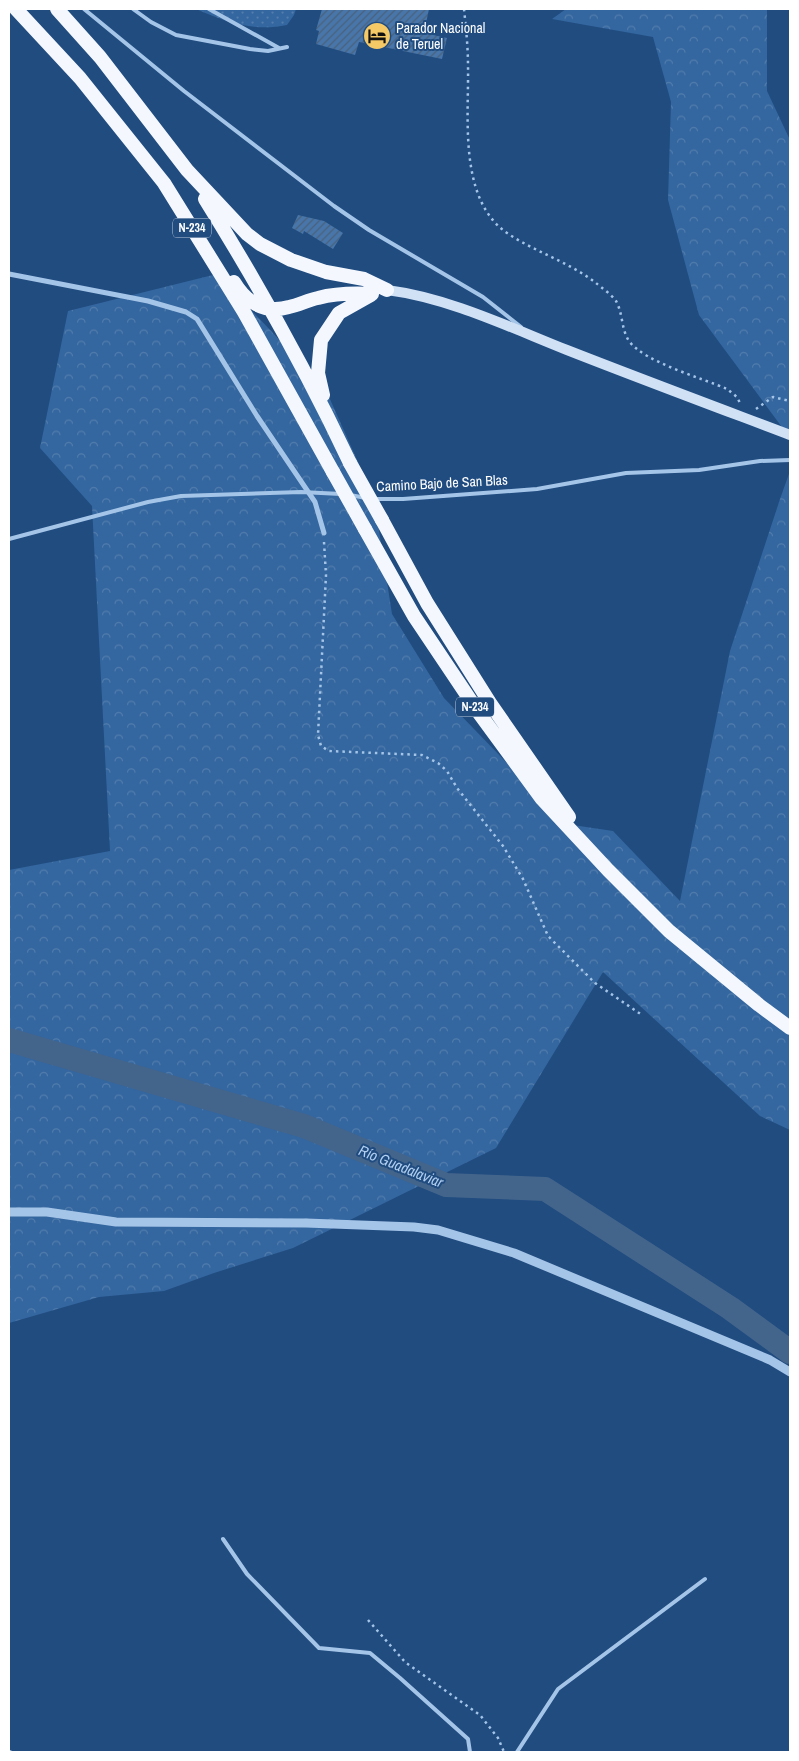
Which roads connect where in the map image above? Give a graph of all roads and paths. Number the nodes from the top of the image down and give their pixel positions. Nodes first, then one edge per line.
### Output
1 (16, 9) edge
2 (57, 9) edge
3 (84, 9) edge
4 (133, 9) edge
5 (209, 9) edge
6 (464, 9) edge
7 (287, 46) dead end
8 (279, 48) junction
9 (80, 78) junction
10 (187, 170) junction
11 (9, 274) edge
12 (387, 290) junction
13 (372, 294) junction
14 (270, 308) junction
15 (533, 336) junction
16 (790, 401) edge
17 (327, 413) junction
18 (743, 417) junction
19 (790, 435) edge
20 (790, 460) edge
21 (308, 492) junction
22 (9, 532) edge
23 (324, 533) joint
24 (15, 538) junction
25 (9, 539) edge
26 (608, 870) junction
27 (642, 1015) dead end
28 (790, 1028) edge
29 (9, 1212) edge
30 (790, 1372) edge
31 (223, 1539) dead end
32 (705, 1579) dead end
33 (368, 1620) dead end
34 (470, 1752) edge
35 (504, 1752) edge
36 (517, 1752) edge

1 - 9 highway, N-234
2 - 10 highway, N-234
3 - 15 lane
4 - 8 lane
5 - 8 lane
6 - 18 path
7 - 8 lane
9 - 14 highway
9 - 26 highway, N-234, bridge
10 - 12 highway
10 - 14 highway, N-234
11 - 21 street
12 - 13 highway
12 - 15 main road
13 - 14 highway
13 - 17 highway
14 - 17 highway, N-234
15 - 18 main road
16 - 18 path
17 - 26 highway, N-234, bridge
18 - 19 main road
20 - 21 lane, Camino Bajo de San Blas
21 - 23 street
21 - 24 lane, Camino Bajo de San Blas
22 - 24 lane
23 - 27 path
24 - 25 lane, Camino Bajo de San Blas
26 - 28 highway, N-234
29 - 30 street
31 - 34 lane
32 - 36 lane
33 - 35 path

